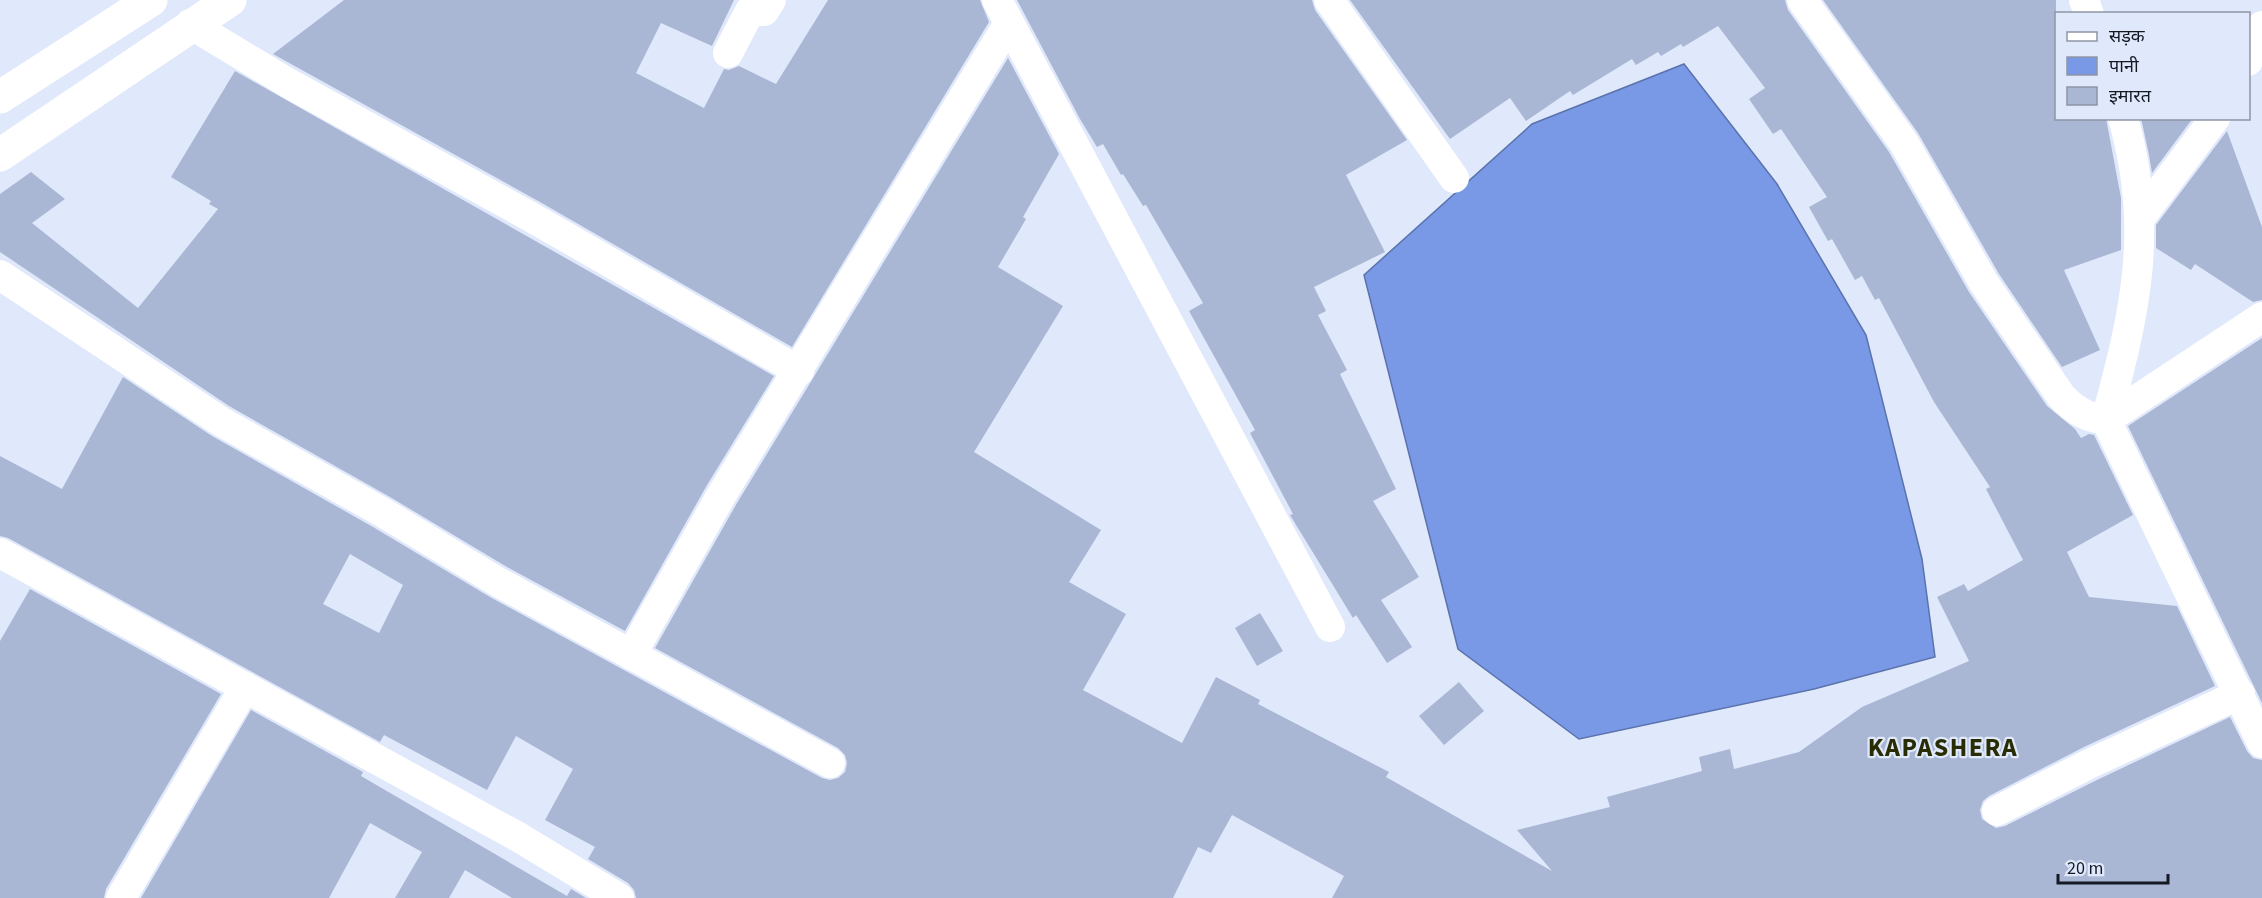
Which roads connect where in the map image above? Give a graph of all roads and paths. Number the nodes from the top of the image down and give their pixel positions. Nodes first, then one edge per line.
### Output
1 (151, 0) edge
2 (230, 0) edge
3 (771, 0) edge
4 (1329, 0) edge
5 (1802, 0) edge
6 (1003, 11) edge
7 (190, 24) junction
8 (2262, 26) edge
9 (728, 53) dead end
10 (2250, 56) edge
11 (0, 97) edge
12 (2123, 120) edge
13 (2214, 120) edge
14 (0, 155) edge
15 (1454, 178) dead end
16 (2140, 218) junction
17 (0, 275) edge
18 (2262, 317) edge
19 (799, 371) junction
20 (2106, 420) junction
21 (0, 553) edge
22 (1330, 627) dead end
23 (631, 655) junction
24 (245, 687) junction
25 (2240, 694) junction
26 (2262, 744) edge
27 (830, 763) dead end
28 (1997, 811) dead end
29 (121, 898) edge
30 (619, 898) edge

1 - 11 main road
2 - 7 main road
3 - 9 street
4 - 15 street
5 - 20 street
6 - 19 street
6 - 22 street
7 - 14 main road
7 - 19 street
8 - 10 street
12 - 16 street
13 - 16 street
16 - 20 street
17 - 23 street
18 - 20 street
19 - 23 street
20 - 25 street
21 - 24 street
23 - 27 street
24 - 29 street
24 - 30 street
25 - 26 street
25 - 28 street

